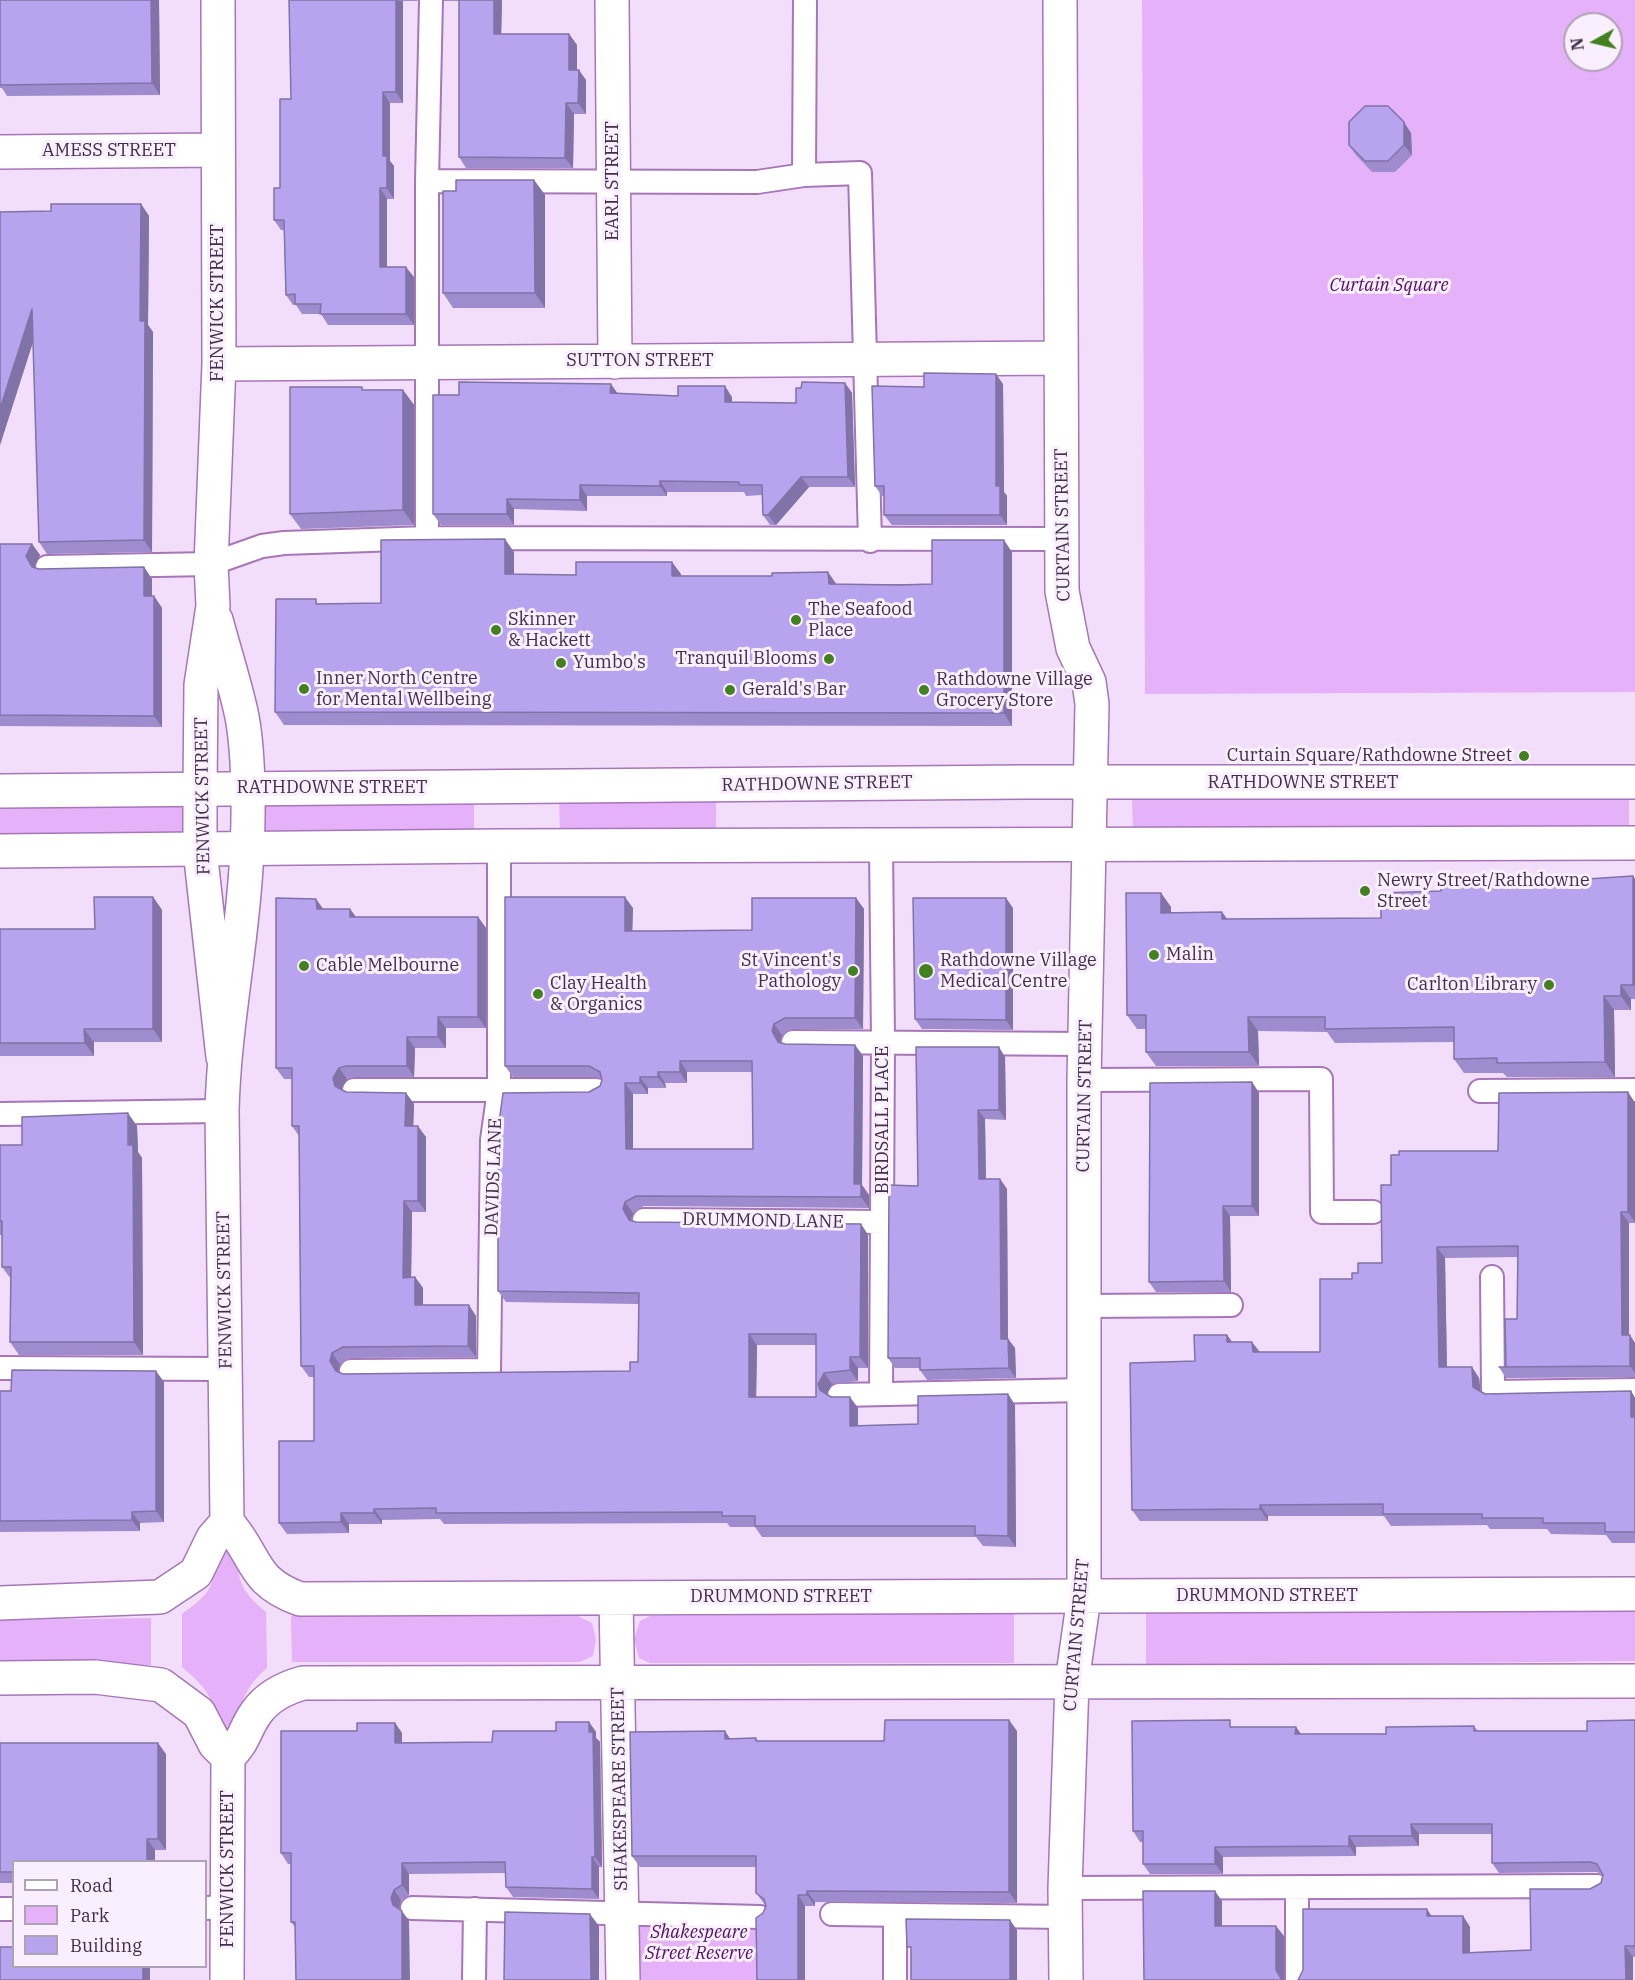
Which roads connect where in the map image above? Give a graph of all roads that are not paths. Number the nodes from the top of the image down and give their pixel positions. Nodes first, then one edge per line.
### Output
1 (218, 0) edge
2 (431, 0) edge
3 (612, 0) edge
4 (805, 0) edge
5 (1060, 0) edge
6 (218, 150) junction
7 (0, 152) edge
8 (804, 175) junction
9 (427, 181) junction
10 (613, 182) junction
11 (1060, 358) junction
12 (863, 360) junction
13 (426, 362) junction
14 (615, 362) junction
15 (219, 364) junction
16 (427, 538) junction
17 (1062, 539) junction
18 (870, 541) junction
19 (211, 564) junction
20 (47, 567) edge
21 (213, 606) junction
22 (1092, 782) junction
23 (1635, 782) edge
24 (247, 789) junction
25 (200, 790) junction
26 (0, 791) edge
27 (1635, 843) edge
28 (1088, 844) junction
29 (881, 845) junction
30 (499, 846) junction
31 (247, 848) junction
32 (200, 849) junction
33 (0, 851) edge
34 (883, 1041) junction
35 (793, 1042) edge
36 (1087, 1044) junction
37 (223, 1057) junction
38 (1084, 1080) junction
39 (354, 1090) edge
40 (499, 1090) junction
41 (596, 1090) edge
42 (1635, 1090) edge
43 (1480, 1091) dead end
44 (222, 1112) junction
45 (0, 1114) edge
46 (1372, 1212) dead end
47 (644, 1220) edge
48 (883, 1222) junction
49 (1492, 1277) dead end
50 (1231, 1305) dead end
51 (1083, 1306) junction
52 (0, 1368) edge
53 (226, 1369) junction
54 (351, 1371) edge
55 (1084, 1390) junction
56 (1635, 1390) edge
57 (881, 1394) junction
58 (839, 1395) edge
59 (227, 1522) junction
60 (1635, 1594) edge
61 (1084, 1597) junction
62 (616, 1598) junction
63 (0, 1603) edge
64 (0, 1678) edge
65 (1635, 1681) edge
66 (1072, 1682) junction
67 (618, 1683) junction
68 (228, 1757) junction
69 (1596, 1886) edge
70 (1297, 1887) junction
71 (1066, 1902) junction
72 (216, 1907) edge
73 (412, 1908) dead end
74 (475, 1909) junction
75 (622, 1912) junction
76 (832, 1914) edge
77 (760, 1917) edge
78 (895, 1917) junction
79 (227, 1980) edge
80 (474, 1980) edge
81 (623, 1980) edge
82 (895, 1980) edge
83 (1066, 1980) edge
84 (1297, 1980) edge

1 - 6 street, FENWICK STREET
2 - 9 lane
3 - 10 street, EARL STREET
4 - 8 lane
5 - 11 street, CURTAIN STREET
6 - 7 street, AMESS STREET
6 - 15 street, FENWICK STREET
8 - 10 lane
8 - 12 lane
9 - 10 lane
9 - 13 lane
10 - 14 street, EARL STREET
11 - 12 street, SUTTON STREET
11 - 17 street, CURTAIN STREET
12 - 14 street, SUTTON STREET
12 - 18 lane
13 - 14 street, SUTTON STREET
13 - 15 street, SUTTON STREET
13 - 16 lane
15 - 19 street, FENWICK STREET
16 - 18 lane
16 - 19 lane
17 - 18 lane
17 - 22 street, CURTAIN STREET
19 - 20 lane
19 - 21 street, FENWICK STREET
21 - 24 street, FENWICK STREET
21 - 25 street, FENWICK STREET
22 - 23 street, RATHDOWNE STREET
22 - 24 street, RATHDOWNE STREET
22 - 28 street, CURTAIN STREET
24 - 25 street, RATHDOWNE STREET
24 - 31 street, FENWICK STREET
25 - 26 street, RATHDOWNE STREET
25 - 32 street, FENWICK STREET
27 - 28 street
28 - 29 street
28 - 36 street, CURTAIN STREET
29 - 30 street
29 - 34 lane, BIRDSALL PLACE
30 - 31 street
30 - 40 lane, DAVIDS LANE
31 - 32 street
31 - 37 street, FENWICK STREET
32 - 33 street
32 - 37 street, FENWICK STREET
34 - 35 lane
34 - 36 lane
34 - 48 lane, BIRDSALL PLACE
36 - 38 street, CURTAIN STREET
37 - 44 street, FENWICK STREET
38 - 46 lane
38 - 51 street, CURTAIN STREET
39 - 40 lane
40 - 41 lane
40 - 54 lane, DAVIDS LANE
42 - 43 lane
44 - 45 lane
44 - 53 street, FENWICK STREET
47 - 48 lane, DRUMMOND LANE
48 - 57 lane, BIRDSALL PLACE
49 - 56 lane
50 - 51 lane
51 - 55 street, CURTAIN STREET
52 - 53 lane
53 - 59 street, FENWICK STREET
55 - 57 lane
55 - 61 street, CURTAIN STREET
57 - 58 lane
59 - 62 street, DRUMMOND STREET
59 - 63 street
60 - 61 street, DRUMMOND STREET
61 - 62 street, DRUMMOND STREET
61 - 66 street, CURTAIN STREET
62 - 67 street, SHAKESPEARE STREET
64 - 68 street
65 - 66 street
66 - 67 street
66 - 71 street, CURTAIN STREET
67 - 68 street
67 - 75 street, SHAKESPEARE STREET
68 - 72 street, FENWICK STREET
69 - 70 lane
70 - 71 lane
70 - 84 lane
71 - 78 lane
71 - 83 street, CURTAIN STREET
72 - 79 street, FENWICK STREET
73 - 74 lane
74 - 75 lane
74 - 80 lane
75 - 77 lane
75 - 81 street, SHAKESPEARE STREET
76 - 78 lane
78 - 82 lane

